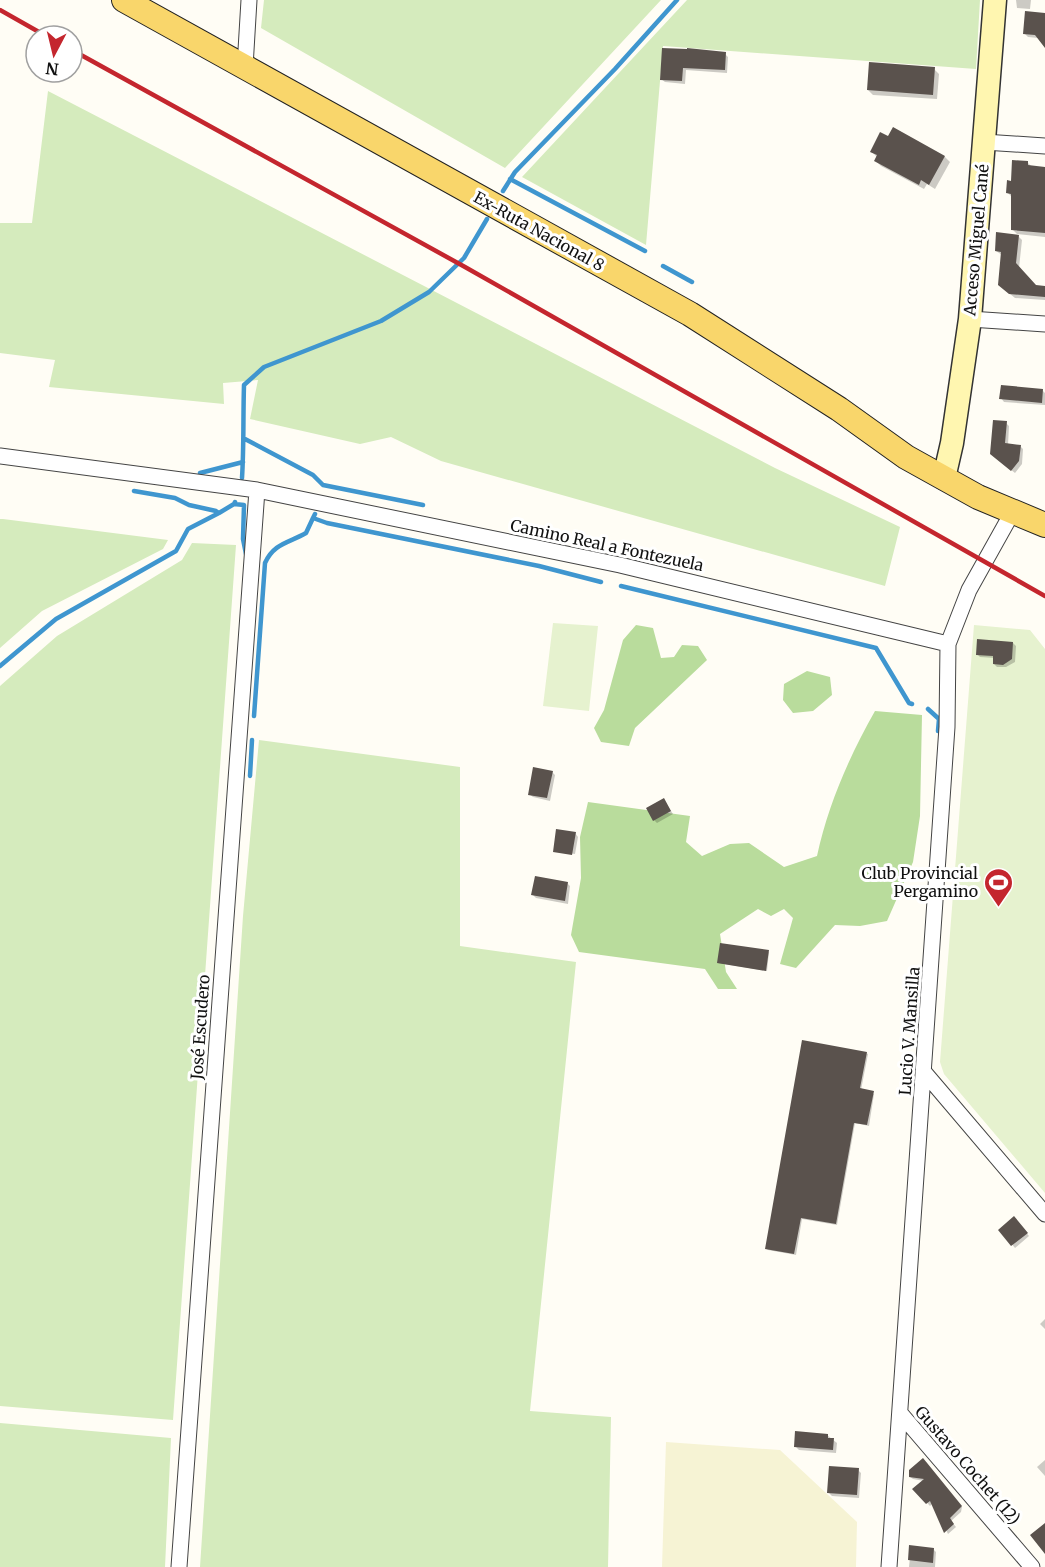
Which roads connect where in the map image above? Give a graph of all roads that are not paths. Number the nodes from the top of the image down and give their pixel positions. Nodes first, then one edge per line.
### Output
1 (124, 0) edge
2 (249, 0) edge
3 (995, 0) edge
4 (245, 67) junction
5 (984, 142) junction
6 (1045, 146) edge
7 (970, 319) junction
8 (1045, 324) edge
9 (0, 456) edge
10 (944, 478) junction
11 (257, 490) junction
12 (1012, 513) junction
13 (1045, 525) edge
14 (948, 644) junction
15 (924, 1072) junction
16 (1045, 1214) edge
17 (900, 1413) junction
18 (179, 1567) edge
19 (889, 1567) edge
20 (1032, 1567) edge

1 - 4 main road, Ex-Ruta Nacional 8
2 - 4 street
3 - 5 main road, Acceso Miguel Cané
4 - 10 main road, Ex-Ruta Nacional 8
5 - 6 street
5 - 7 main road, Acceso Miguel Cané
7 - 8 street
7 - 10 main road, Acceso Miguel Cané
9 - 11 street, Camino Real a Fontezuela
10 - 12 main road, Ex-Ruta Nacional 8
11 - 14 street, Camino Real a Fontezuela
11 - 18 street, José Escudero
12 - 13 main road, Ex-Ruta Nacional 8
12 - 14 street, Lucio V. Mansilla
14 - 15 street, Lucio V. Mansilla
15 - 16 street
15 - 17 street, Lucio V. Mansilla
17 - 19 street, Lucio V. Mansilla
17 - 20 street, Gustavo Cochet (12)

